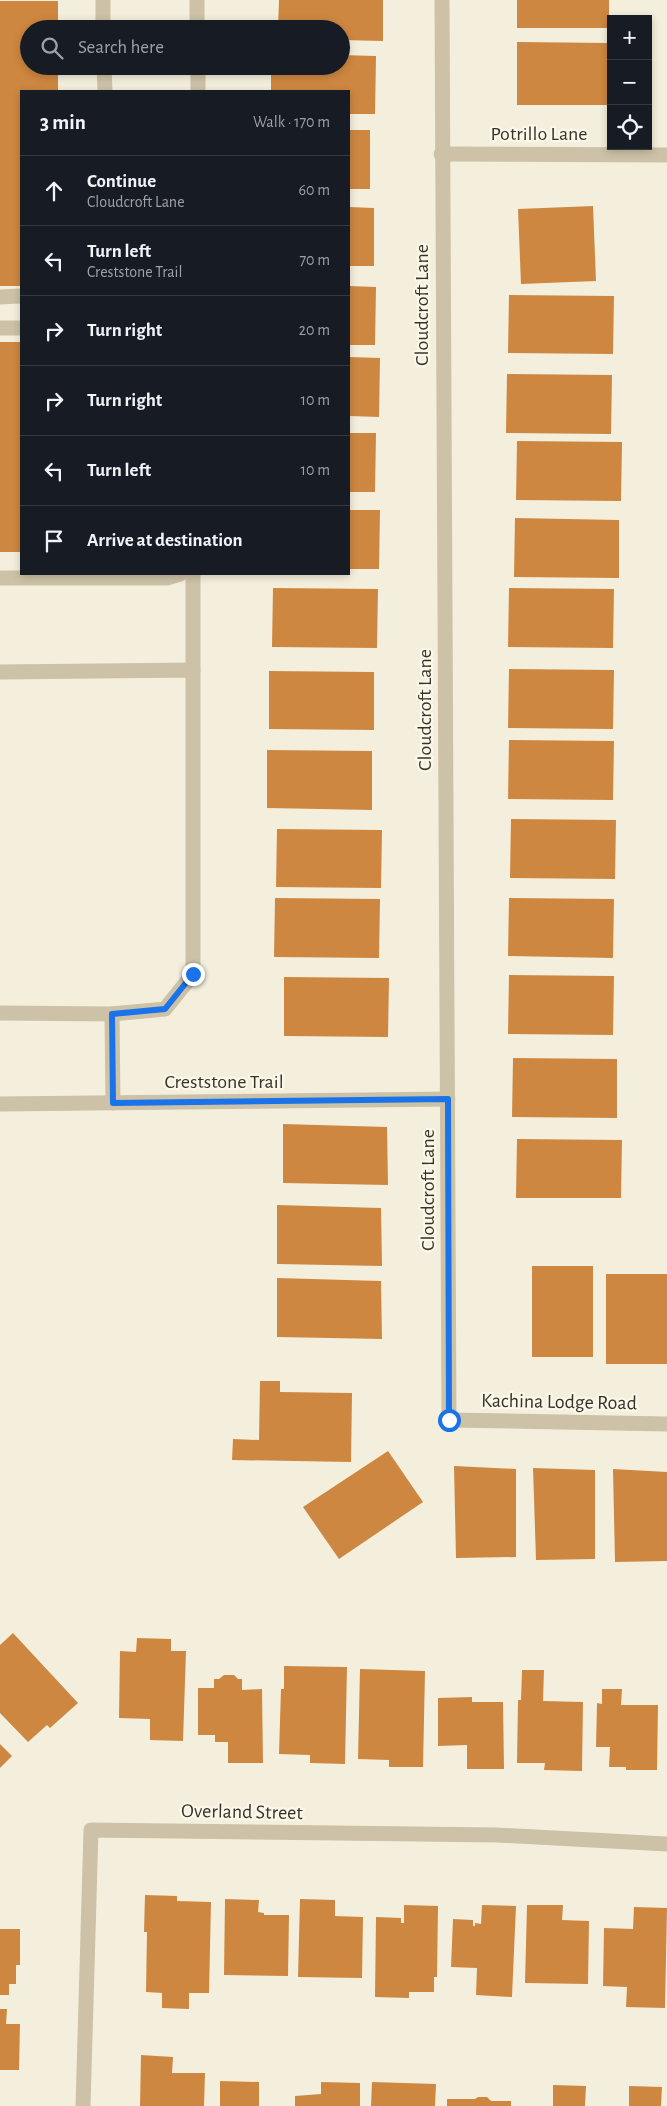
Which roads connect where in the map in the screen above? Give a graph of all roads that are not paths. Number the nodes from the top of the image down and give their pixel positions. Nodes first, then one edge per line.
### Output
1 (103, 0) edge
2 (197, 0) edge
3 (442, 0) edge
4 (103, 20) edge
5 (197, 20) edge
6 (104, 75) edge
7 (198, 75) edge
8 (105, 90) edge
9 (198, 90) edge
10 (441, 154) junction
11 (667, 155) edge
12 (20, 296) edge
13 (0, 297) edge
14 (0, 328) edge
15 (20, 328) edge
16 (177, 575) edge
17 (193, 575) edge
18 (114, 576) edge
19 (0, 578) edge
20 (192, 670) junction
21 (0, 672) edge
22 (0, 1013) edge
23 (112, 1014) junction
24 (448, 1099) junction
25 (113, 1103) junction
26 (0, 1104) edge
27 (449, 1420) joint
28 (667, 1424) edge
29 (667, 1844) edge
30 (83, 2106) edge

1 - 4 street
2 - 5 street
3 - 10 street, Cloudcroft Lane
6 - 8 street
7 - 9 street
10 - 11 street, Potrillo Lane
10 - 24 street, Cloudcroft Lane
12 - 13 street
14 - 15 street
16 - 18 street
17 - 20 street
18 - 19 street
20 - 21 street
20 - 23 street
22 - 23 street
23 - 25 street
24 - 25 street, Creststone Trail
24 - 27 street, Cloudcroft Lane
25 - 26 street, Creststone Trail
27 - 28 street, Kachina Lodge Road
29 - 30 street, Overland Street

